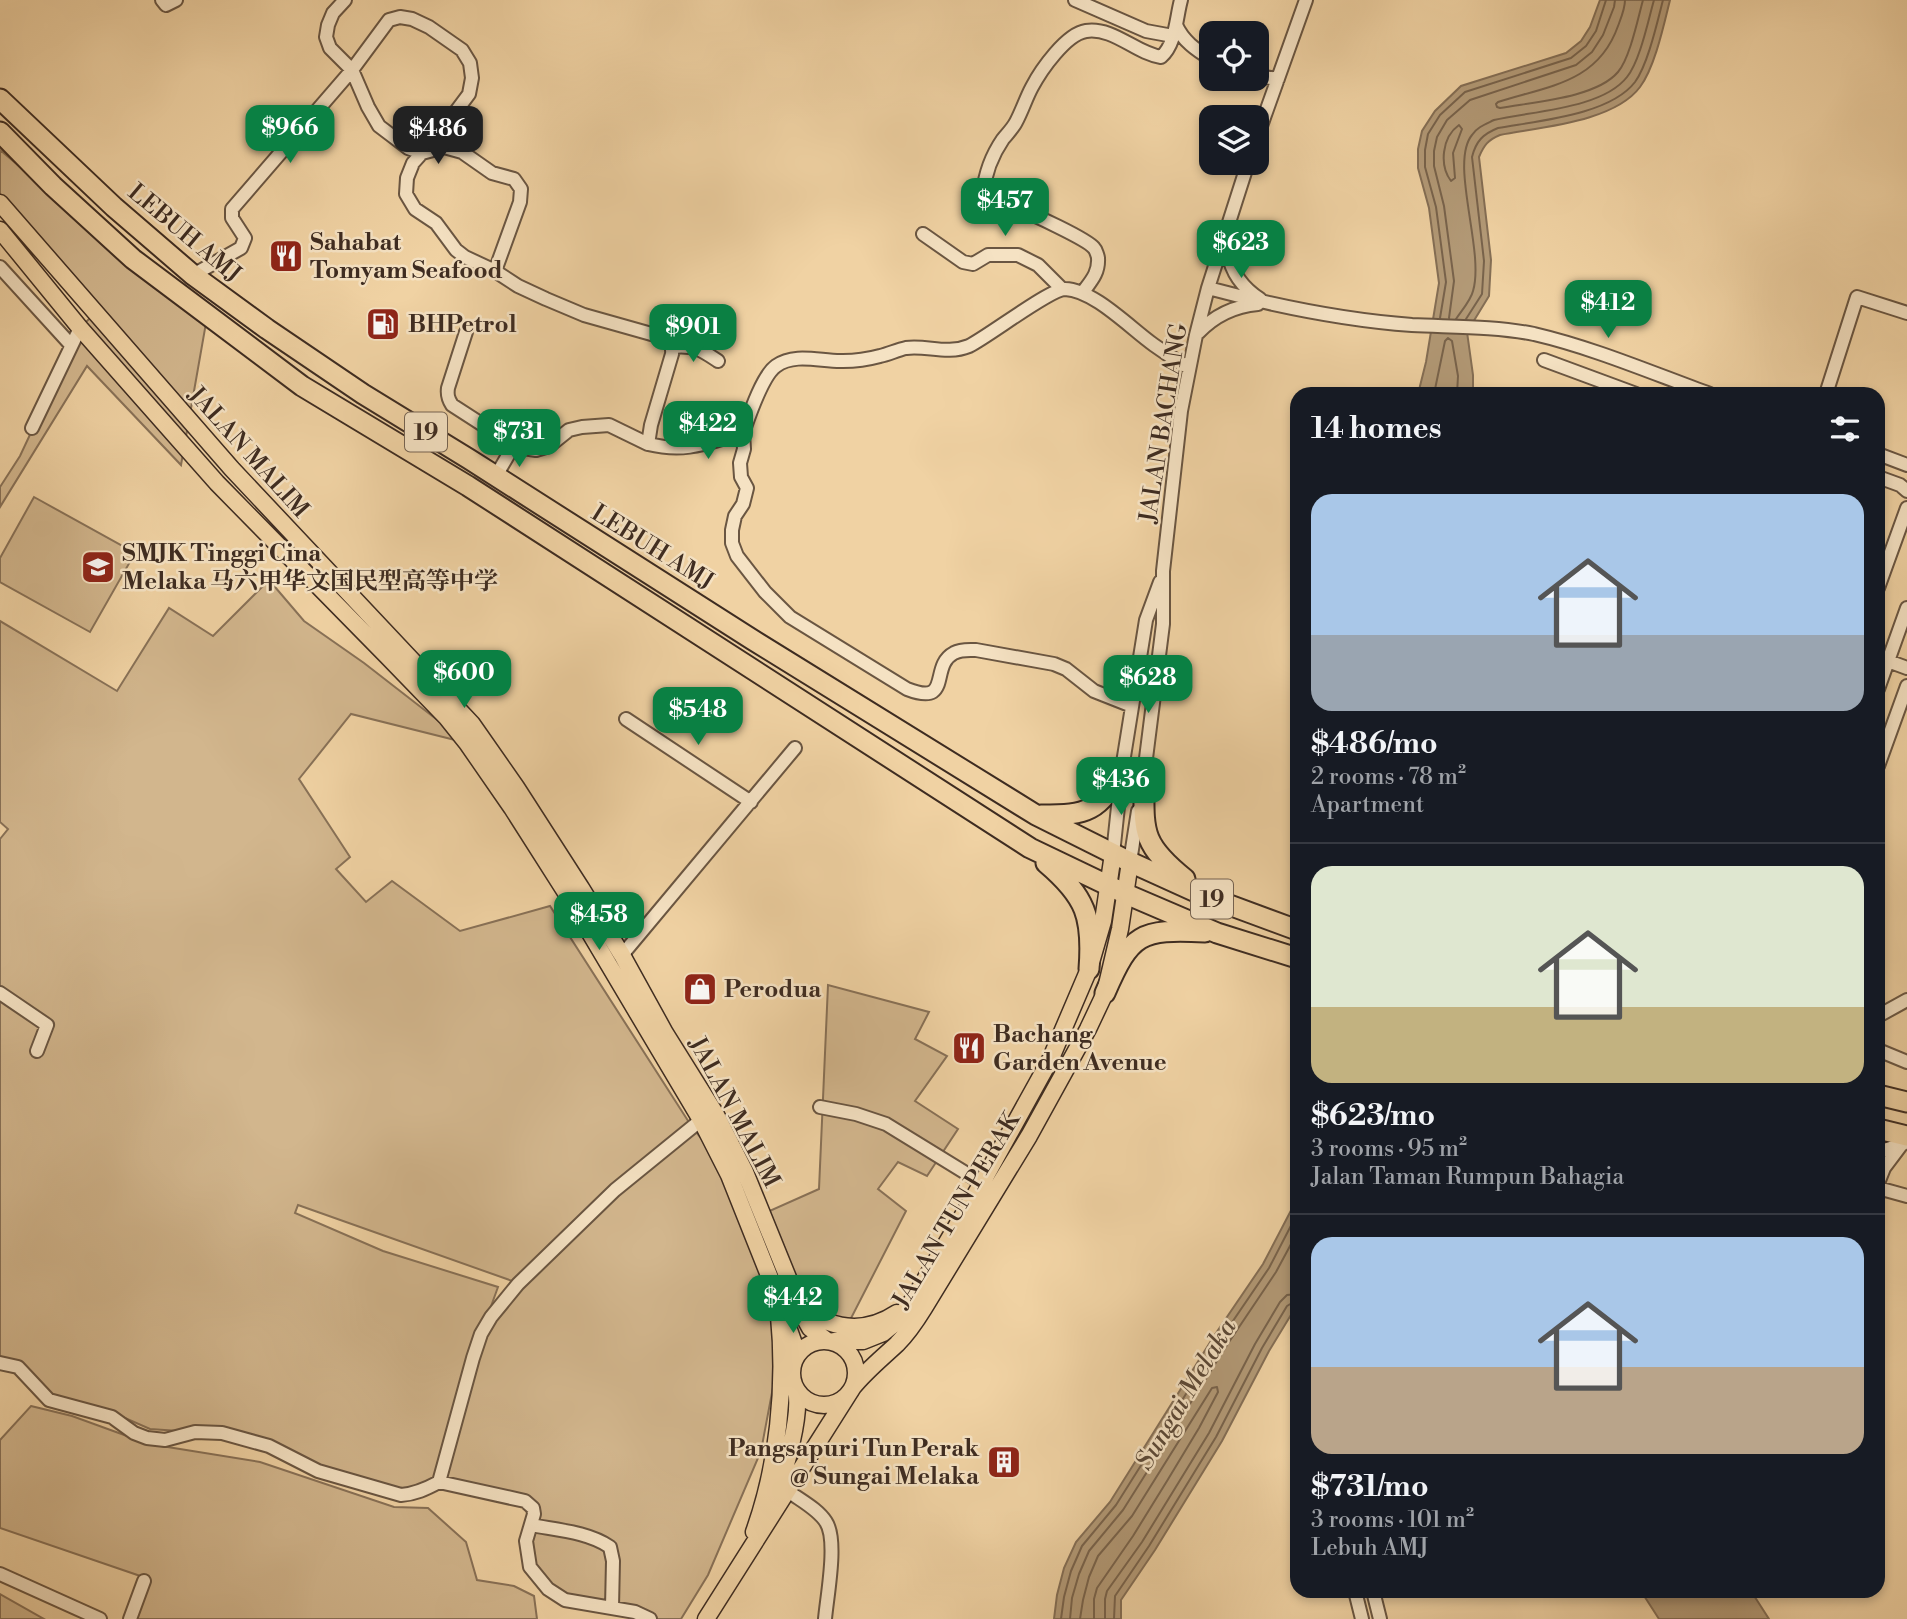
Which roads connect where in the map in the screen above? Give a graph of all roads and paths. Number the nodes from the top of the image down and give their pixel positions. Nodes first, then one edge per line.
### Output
1 (162, 0) edge
2 (176, 0) edge
3 (345, 0) edge
4 (1075, 0) edge
5 (1181, 0) edge
6 (1306, 0) edge
7 (1174, 30) junction
8 (1199, 51) edge
9 (352, 70) junction
10 (1269, 78) edge
11 (1278, 79) junction
12 (0, 99) edge
13 (1269, 105) edge
14 (0, 132) edge
15 (444, 147) junction
16 (422, 153) junction
17 (1244, 175) edge
18 (0, 203) edge
19 (1227, 229) junction
20 (0, 230) edge
21 (923, 234) dead end
22 (0, 267) edge
23 (495, 271) junction
24 (193, 275) junction
25 (1208, 288) junction
26 (1062, 289) junction
27 (1083, 292) junction
28 (1266, 304) junction
29 (1907, 313) edge
30 (80, 328) junction
31 (466, 332) dead end
32 (1196, 335) junction
33 (71, 345) junction
34 (672, 348) junction
35 (1544, 360) dead end
36 (718, 361) dead end
37 (1189, 368) junction
38 (1646, 371) junction
39 (1618, 387) edge
40 (1640, 387) edge
41 (1691, 387) edge
42 (1828, 387) edge
43 (32, 428) dead end
44 (743, 433) junction
45 (648, 444) junction
46 (514, 445) junction
47 (1885, 457) edge
48 (1907, 465) edge
49 (496, 476) junction
50 (1885, 480) edge
51 (1907, 491) edge
52 (1907, 508) edge
53 (1885, 569) edge
54 (1163, 571) junction
55 (1907, 608) edge
56 (1888, 661) junction
57 (1907, 668) edge
58 (1885, 669) edge
59 (1907, 685) edge
60 (1132, 706) junction
61 (626, 719) dead end
62 (1885, 746) edge
63 (794, 748) dead end
64 (1122, 769) junction
65 (1144, 777) junction
66 (751, 802) junction
67 (1036, 815) junction
68 (1030, 848) junction
69 (1122, 858) junction
70 (1118, 890) junction
71 (1205, 896) junction
72 (1290, 927) edge
73 (1217, 933) junction
74 (622, 955) junction
75 (1290, 956) edge
76 (1089, 969) junction
77 (0, 993) edge
78 (1105, 993) junction
79 (1907, 1000) edge
80 (1885, 1012) edge
81 (37, 1051) dead end
82 (1885, 1053) edge
83 (1907, 1062) edge
84 (1885, 1097) edge
85 (1907, 1102) edge
86 (821, 1107) dead end
87 (701, 1120) junction
88 (1885, 1132) edge
89 (1905, 1141) edge
90 (1885, 1149) edge
91 (1885, 1167) edge
92 (982, 1184) junction
93 (1885, 1188) edge
94 (1907, 1196) edge
95 (776, 1293) junction
96 (796, 1300) junction
97 (913, 1300) junction
98 (830, 1341) junction
99 (794, 1360) junction
100 (0, 1363) edge
101 (853, 1387) junction
102 (796, 1390) junction
103 (439, 1482) junction
104 (788, 1491) junction
105 (769, 1519) junction
106 (531, 1525) junction
107 (745, 1559) junction
108 (0, 1574) edge
109 (144, 1581) dead end
110 (1357, 1598) edge
111 (1375, 1598) edge
112 (612, 1607) junction
113 (100, 1619) edge
114 (130, 1619) edge
115 (650, 1619) edge
116 (706, 1619) edge
117 (825, 1619) edge
118 (1362, 1619) edge
119 (1380, 1619) edge

1 - 2 street
3 - 9 street
4 - 7 street
5 - 7 street
6 - 11 street
7 - 8 street
7 - 27 street
9 - 15 street
9 - 16 street
9 - 24 street
10 - 11 street
11 - 13 street
12 - 24 highway, LEBUH AMJ / 19
14 - 68 highway, LEBUH AMJ / 19
15 - 16 street
15 - 23 street
16 - 23 street
17 - 19 street, JALAN BACHANG
18 - 74 main road, JALAN MALIM
19 - 25 street, JALAN BACHANG
19 - 28 street
20 - 30 main road, JALAN MALIM
21 - 26 street
22 - 33 street
23 - 34 street
24 - 49 highway, LEBUH AMJ / 19
25 - 28 street
25 - 32 street, JALAN BACHANG
26 - 27 street
26 - 44 street
27 - 37 street
28 - 32 street
28 - 38 street
29 - 42 street
30 - 33 street
30 - 87 main road, JALAN MALIM
31 - 46 street
32 - 37 street, JALAN BACHANG
33 - 43 street
34 - 36 street
34 - 45 street
35 - 39 street
37 - 54 street, JALAN BACHANG
38 - 40 street
38 - 41 street
44 - 45 street
44 - 60 street
45 - 46 street
46 - 49 street
47 - 48 street
49 - 67 highway, LEBUH AMJ / 19
50 - 51 street
52 - 53 street
54 - 60 street, JALAN BACHANG
54 - 65 street, JALAN BACHANG
55 - 56 street
56 - 57 street
56 - 58 street
59 - 62 street
60 - 64 street, JALAN BACHANG
61 - 66 street
63 - 66 street
64 - 67 highway
64 - 69 street, JALAN BACHANG
65 - 69 street, JALAN BACHANG
65 - 71 highway
66 - 74 street
67 - 69 highway, LEBUH AMJ / 19
68 - 70 highway, LEBUH AMJ / 19
68 - 76 highway
69 - 70 main road
69 - 71 highway, LEBUH AMJ / 19
70 - 73 highway, LEBUH AMJ / 19
70 - 76 main road, JALAN TUN PERAK
70 - 78 main road, JALAN TUN PERAK
71 - 72 highway, LEBUH AMJ / 19
73 - 75 highway, LEBUH AMJ / 19
73 - 78 highway
74 - 96 main road, JALAN MALIM
76 - 92 main road, JALAN TUN PERAK
77 - 81 street
78 - 101 main road, JALAN TUN PERAK
79 - 80 street
82 - 83 street
84 - 85 highway
86 - 92 street
87 - 95 main road, JALAN MALIM
87 - 103 street
88 - 89 highway
89 - 90 street
89 - 91 street
92 - 97 main road, JALAN TUN PERAK
93 - 94 street
95 - 99 main road, JALAN MALIM
95 - 107 main road
96 - 97 main road
96 - 98 main road, JALAN MALIM
97 - 98 main road, JALAN TUN PERAK
98 - 99 main road
98 - 101 main road, JALAN MALIM
99 - 102 main road, JALAN MALIM
100 - 103 street
101 - 102 main road
101 - 104 main road, JALAN TUN PERAK
102 - 105 main road, JALAN TUN PERAK
103 - 106 street
104 - 105 main road, JALAN TUN PERAK
104 - 117 street
105 - 107 main road, JALAN TUN PERAK
106 - 112 street
106 - 112 street
107 - 116 main road, JALAN TUN PERAK
108 - 113 street
109 - 114 street
110 - 118 street
111 - 119 street
112 - 115 street

